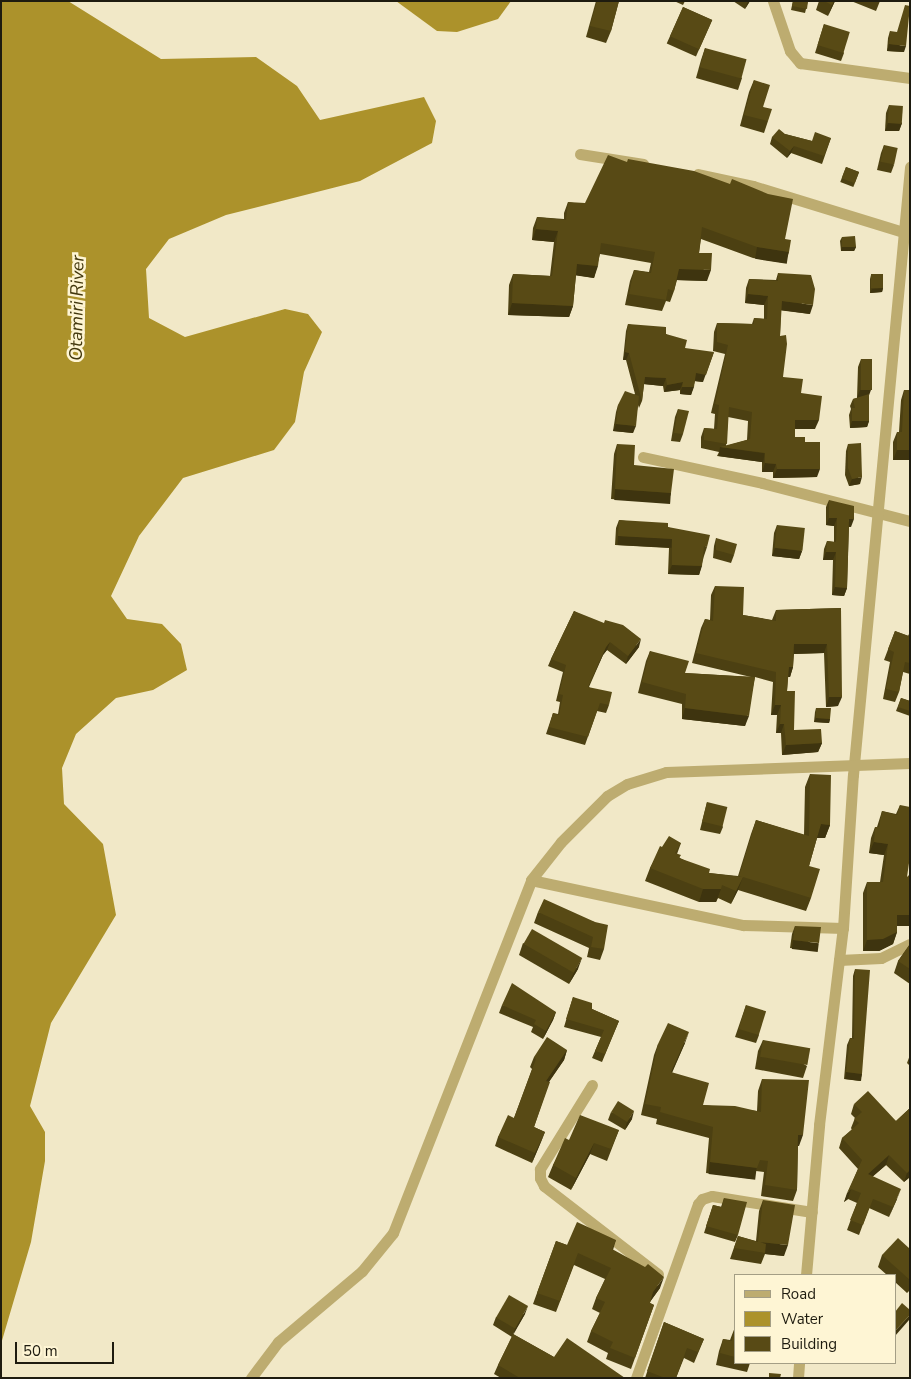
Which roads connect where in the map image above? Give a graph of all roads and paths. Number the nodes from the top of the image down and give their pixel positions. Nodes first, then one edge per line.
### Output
1 (773, 1) edge
2 (910, 78) edge
3 (580, 154) dead end
4 (656, 166) edge
5 (910, 167) edge
6 (685, 172) edge
7 (903, 232) junction
8 (643, 457) dead end
9 (877, 515) junction
10 (910, 522) edge
11 (910, 763) edge
12 (854, 764) junction
13 (531, 880) junction
14 (843, 928) junction
15 (910, 944) edge
16 (839, 960) junction
17 (592, 1084) dead end
18 (812, 1212) junction
19 (806, 1274) edge
20 (671, 1284) junction
21 (799, 1364) edge
22 (251, 1378) edge
23 (636, 1378) edge
24 (798, 1378) edge

1 - 2 street
3 - 4 street
5 - 7 street
6 - 7 street
7 - 9 street
8 - 9 street
9 - 10 street
9 - 12 street
11 - 12 street
12 - 13 street
12 - 14 street
13 - 14 street
13 - 22 street
14 - 16 street
15 - 16 street
16 - 18 street
17 - 20 street
18 - 19 street
18 - 20 street
20 - 23 street
21 - 24 street

